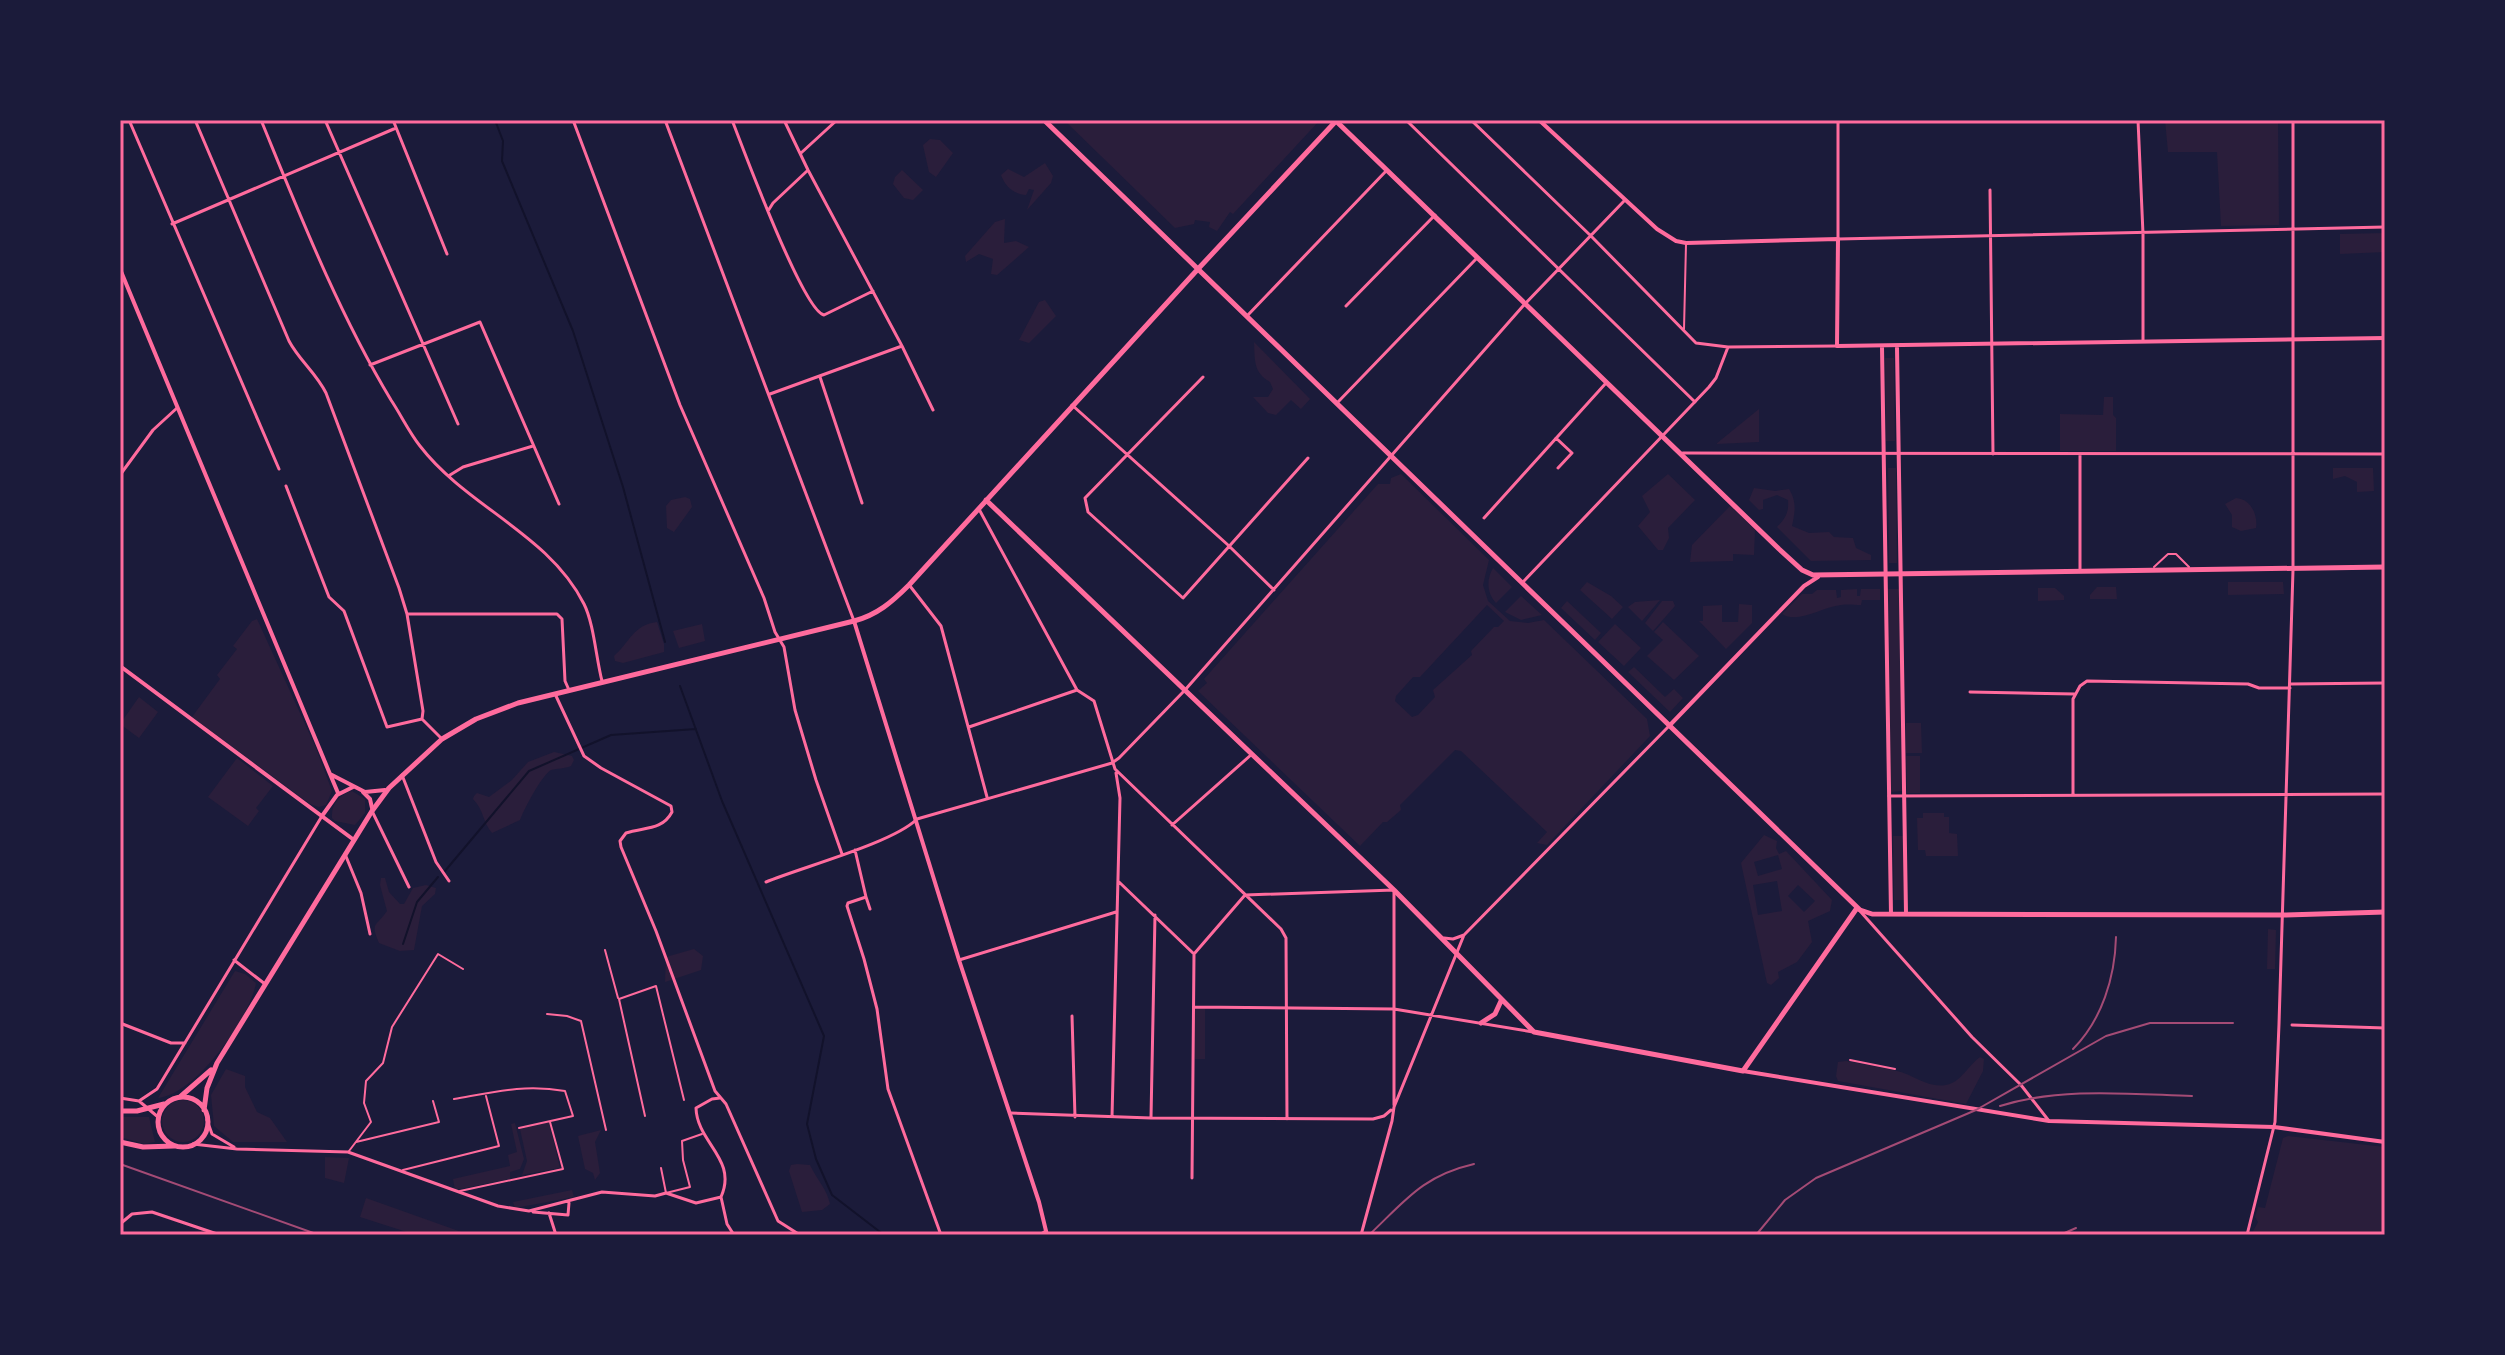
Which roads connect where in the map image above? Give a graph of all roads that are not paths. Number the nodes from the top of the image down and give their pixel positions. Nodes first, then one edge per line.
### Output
1 (129, 120) edge
2 (195, 120) edge
3 (261, 120) edge
4 (325, 120) edge
5 (393, 120) edge
6 (573, 120) edge
7 (665, 120) edge
8 (732, 120) edge
9 (784, 120) edge
10 (837, 120) edge
11 (1044, 120) edge
12 (1406, 120) edge
13 (1471, 120) edge
14 (1539, 120) edge
15 (1838, 120) edge
16 (2138, 120) edge
17 (2293, 120) edge
18 (1337, 121) edge
19 (396, 128) junction
20 (339, 153) junction
21 (801, 153) junction
22 (808, 170) junction
23 (1387, 170) junction
24 (284, 176) junction
25 (1990, 190) dead end
26 (227, 199) junction
27 (1625, 200) junction
28 (768, 211) junction
29 (1435, 215) junction
30 (172, 224) junction
31 (2385, 227) edge
32 (2293, 230) junction
33 (2143, 234) junction
34 (1591, 236) junction
35 (1991, 236) junction
36 (1838, 239) junction
37 (1686, 243) junction
38 (447, 254) dead end
39 (1478, 256) junction
40 (120, 269) edge
41 (1198, 269) junction
42 (1559, 269) junction
43 (873, 291) junction
44 (1527, 303) junction
45 (1346, 306) dead end
46 (1247, 316) junction
47 (1684, 330) junction
48 (2294, 338) junction
49 (2385, 338) edge
50 (2143, 341) junction
51 (423, 345) junction
52 (902, 346) junction
53 (1837, 346) junction
54 (1993, 346) junction
55 (1728, 347) junction
56 (1882, 347) junction
57 (1897, 347) junction
58 (370, 365) junction
59 (820, 377) junction
60 (1203, 377) dead end
61 (1606, 383) junction
62 (770, 394) junction
63 (1695, 402) junction
64 (1337, 403) junction
65 (1072, 405) junction
66 (177, 408) junction
67 (933, 410) dead end
68 (458, 424) dead end
69 (1663, 437) junction
70 (1556, 438) junction
71 (534, 446) junction
72 (1679, 453) junction
73 (1127, 454) junction
74 (1993, 454) junction
75 (2080, 454) junction
76 (2293, 454) junction
77 (2385, 454) edge
78 (1883, 455) junction
79 (1898, 455) junction
80 (1393, 457) junction
81 (1308, 458) dead end
82 (1558, 468) dead end
83 (279, 469) dead end
84 (120, 475) edge
85 (450, 475) junction
86 (286, 486) dead end
87 (986, 500) junction
88 (862, 503) dead end
89 (559, 504) dead end
90 (978, 508) junction
91 (1484, 518) dead end
92 (1228, 545) junction
93 (2385, 567) edge
94 (2293, 570) junction
95 (2192, 571) junction
96 (2150, 572) junction
97 (2080, 573) junction
98 (1885, 576) junction
99 (1900, 576) junction
100 (1818, 577) junction
101 (1523, 582) junction
102 (909, 585) junction
103 (1274, 590) junction
104 (407, 614) junction
105 (854, 621) junction
106 (779, 639) junction
107 (120, 666) edge
108 (602, 682) junction
109 (2385, 683) edge
110 (2290, 686) junction
111 (569, 690) junction
112 (1077, 690) junction
113 (1185, 690) junction
114 (1970, 692) dead end
115 (555, 694) junction
116 (2075, 694) junction
117 (422, 719) junction
118 (1671, 724) junction
119 (969, 727) junction
120 (442, 739) junction
121 (1252, 754) junction
122 (1112, 763) junction
123 (1115, 769) junction
124 (330, 774) junction
125 (402, 775) junction
126 (356, 787) junction
127 (388, 790) junction
128 (362, 791) junction
129 (338, 793) junction
130 (2287, 794) junction
131 (2385, 794) edge
132 (2073, 795) junction
133 (1889, 796) junction
134 (1904, 796) junction
135 (987, 797) junction
136 (372, 811) junction
137 (322, 816) junction
138 (917, 819) junction
139 (1890, 822) junction
140 (1905, 823) junction
141 (1172, 825) junction
142 (354, 840) junction
143 (855, 850) junction
144 (345, 854) junction
145 (842, 854) junction
146 (449, 881) dead end
147 (1118, 881) junction
148 (766, 882) dead end
149 (409, 887) dead end
150 (1394, 890) junction
151 (1245, 895) junction
152 (866, 897) junction
153 (1857, 908) junction
154 (870, 909) dead end
155 (1116, 912) junction
156 (2385, 912) edge
157 (1906, 913) junction
158 (1891, 914) junction
159 (1155, 915) junction
160 (2284, 915) junction
161 (370, 934) dead end
162 (1464, 935) junction
163 (1440, 937) junction
164 (605, 950) dead end
165 (1194, 954) junction
166 (1457, 954) junction
167 (234, 960) junction
168 (959, 960) junction
169 (463, 969) dead end
170 (265, 984) junction
171 (619, 999) junction
172 (1502, 1000) junction
173 (1195, 1007) junction
174 (1286, 1007) junction
175 (1394, 1009) junction
176 (547, 1014) dead end
177 (1430, 1014) junction
178 (1072, 1016) dead end
179 (120, 1023) edge
180 (1481, 1023) junction
181 (2292, 1025) dead end
182 (2385, 1028) edge
183 (1534, 1032) junction
184 (185, 1043) junction
185 (1850, 1060) dead end
186 (217, 1063) junction
187 (1895, 1069) dead end
188 (1743, 1071) junction
189 (486, 1093) junction
190 (180, 1097) junction
191 (120, 1098) edge
192 (721, 1098) junction
193 (454, 1099) dead end
194 (684, 1100) dead end
195 (139, 1101) junction
196 (433, 1101) dead end
197 (165, 1104) junction
198 (1394, 1107) junction
199 (147, 1109) junction
200 (204, 1110) junction
201 (120, 1111) edge
202 (1010, 1113) junction
203 (645, 1116) dead end
204 (158, 1117) junction
205 (1075, 1117) junction
206 (1112, 1117) junction
207 (1151, 1118) junction
208 (1193, 1119) junction
209 (1287, 1119) junction
210 (207, 1120) junction
211 (550, 1121) junction
212 (2049, 1121) junction
213 (2274, 1127) junction
214 (519, 1128) dead end
215 (606, 1130) dead end
216 (703, 1133) junction
217 (120, 1142) edge
218 (2385, 1142) edge
219 (355, 1143) junction
220 (193, 1144) junction
221 (176, 1145) junction
222 (237, 1149) junction
223 (348, 1152) junction
224 (661, 1168) dead end
225 (403, 1170) junction
226 (1192, 1178) dead end
227 (457, 1191) junction
228 (666, 1193) junction
229 (721, 1197) junction
230 (567, 1201) junction
231 (529, 1211) junction
232 (549, 1213) junction
233 (120, 1224) edge
234 (1046, 1233) edge
235 (220, 1235) edge
236 (556, 1235) edge
237 (734, 1235) edge
238 (800, 1235) edge
239 (941, 1235) edge
240 (1039, 1235) edge
241 (1361, 1235) edge
242 (2247, 1235) edge

1 - 30 street
2 - 26 street
3 - 24 street
4 - 20 street
5 - 19 street
6 - 106 street
7 - 62 street
8 - 28 street
9 - 21 street
10 - 21 street
11 - 41 main road
12 - 42 street
13 - 34 street
14 - 27 street
15 - 36 street
16 - 33 street
17 - 32 street
18 - 23 main road
18 - 41 main road
19 - 20 street
19 - 38 street
20 - 24 street
20 - 51 street
21 - 22 street
22 - 28 street
22 - 43 street
23 - 29 main road
23 - 46 street
24 - 26 street
24 - 58 street
25 - 35 street
26 - 30 street
26 - 104 street
27 - 34 street
27 - 37 street
28 - 43 street
29 - 39 main road
29 - 45 street
30 - 83 street
31 - 32 street
32 - 33 street
32 - 48 street
33 - 35 street
33 - 50 street
34 - 42 street
34 - 47 street
35 - 36 street
35 - 54 street
36 - 37 street
36 - 53 street
37 - 47 lane
39 - 44 main road
39 - 64 street
40 - 66 street
41 - 46 main road
41 - 65 main road
42 - 44 street
42 - 63 street
43 - 52 street
44 - 61 main road
44 - 80 street
46 - 64 main road
47 - 55 street
48 - 49 street
48 - 50 street
48 - 76 street
50 - 54 street
51 - 58 street
51 - 68 street
51 - 71 street
52 - 59 street
52 - 67 street
53 - 55 street
53 - 56 street
54 - 57 street
54 - 74 street
55 - 63 street
56 - 57 street
56 - 78 street
57 - 79 street
58 - 85 street
59 - 62 street
59 - 88 street
60 - 73 street
61 - 69 main road
61 - 70 street
62 - 105 street
63 - 69 street
64 - 80 main road
65 - 73 street
65 - 87 main road
66 - 84 street
66 - 124 street
69 - 72 main road
69 - 101 street
70 - 82 street
70 - 91 street
71 - 85 street
71 - 89 street
72 - 78 street
72 - 100 main road
73 - 92 street
73 - 92 street
74 - 75 street
74 - 79 street
75 - 76 street
75 - 97 street
76 - 77 street
76 - 94 street
78 - 79 street
78 - 98 street
79 - 99 street
80 - 101 main road
80 - 103 street
81 - 92 street
85 - 108 street
86 - 117 street
87 - 90 main road
87 - 113 main road
90 - 102 main road
90 - 112 street
92 - 103 street
93 - 94 main road
94 - 95 main road
94 - 110 street
95 - 96 main road
95 - 96 lane
96 - 97 main road
97 - 99 main road
98 - 99 main road
98 - 100 main road
98 - 133 street
99 - 134 street
100 - 118 street
101 - 118 main road
102 - 105 main road
102 - 119 street
103 - 113 street
104 - 111 street
104 - 117 street
105 - 106 main road
105 - 138 street
106 - 108 main road
106 - 145 street
107 - 137 street
108 - 111 main road
109 - 110 street
110 - 116 street
110 - 130 street
111 - 115 main road
112 - 119 street
112 - 122 street
113 - 121 main road
113 - 122 street
114 - 116 street
115 - 120 main road
115 - 192 street
116 - 132 street
117 - 120 street
118 - 153 main road
118 - 162 street
119 - 135 street
120 - 125 main road
121 - 141 street
121 - 150 main road
122 - 123 street
122 - 135 street
123 - 141 street
123 - 147 street
124 - 126 street
124 - 129 street
125 - 127 main road
125 - 146 street
126 - 128 street
126 - 129 street
127 - 128 street
127 - 136 main road
128 - 136 street
129 - 137 street
130 - 131 street
130 - 132 street
130 - 160 street
132 - 134 street
133 - 134 street
133 - 139 street
134 - 140 street
135 - 138 street
136 - 142 main road
136 - 149 street
137 - 142 street
137 - 167 street
138 - 143 street
138 - 168 street
139 - 140 street
139 - 158 street
140 - 157 street
141 - 151 street
142 - 144 main road
143 - 145 street
143 - 152 street
144 - 161 street
144 - 170 main road
145 - 148 street
147 - 155 street
147 - 159 street
150 - 151 street
150 - 163 main road
150 - 175 street
151 - 165 street
151 - 174 street
152 - 154 street
152 - 239 street
153 - 158 main road
153 - 188 main road
153 - 212 street
155 - 168 street
155 - 206 street
156 - 160 main road
157 - 158 main road
157 - 160 main road
159 - 165 street
159 - 207 street
160 - 213 street
162 - 163 street
162 - 166 street
163 - 166 main road
164 - 171 lane
165 - 173 street
166 - 172 main road
166 - 177 street
167 - 170 street
167 - 184 street
168 - 202 street
169 - 219 lane
170 - 186 main road
171 - 194 lane
171 - 203 lane
172 - 180 main road
172 - 183 main road
173 - 174 street
173 - 208 street
174 - 175 street
174 - 209 street
175 - 177 street
175 - 198 street
176 - 215 lane
177 - 180 street
177 - 198 street
178 - 205 street
179 - 184 street
180 - 183 street
181 - 182 street
183 - 188 main road
184 - 195 street
185 - 187 lane
186 - 190 main road
186 - 200 main road
188 - 212 street
189 - 193 lane
189 - 211 lane
189 - 225 lane
190 - 197 main road
190 - 200 main road
191 - 195 street
192 - 216 street
192 - 238 street
195 - 199 street
196 - 219 lane
197 - 199 main road
197 - 204 main road
198 - 209 street
198 - 241 street
199 - 201 main road
199 - 204 street
200 - 210 main road
202 - 205 street
202 - 234 street
204 - 221 main road
205 - 206 street
206 - 207 street
207 - 208 street
208 - 209 street
208 - 226 street
210 - 220 main road
210 - 222 street
211 - 214 lane
211 - 227 lane
212 - 213 street
213 - 218 street
213 - 242 street
216 - 228 lane
216 - 229 street
217 - 221 main road
219 - 223 lane
220 - 221 main road
220 - 222 street
222 - 223 street
223 - 225 street
224 - 228 lane
225 - 227 street
227 - 231 street
228 - 229 street
228 - 230 street
229 - 237 street
230 - 231 street
230 - 232 street
231 - 232 street
232 - 236 street
233 - 235 street
234 - 240 street

